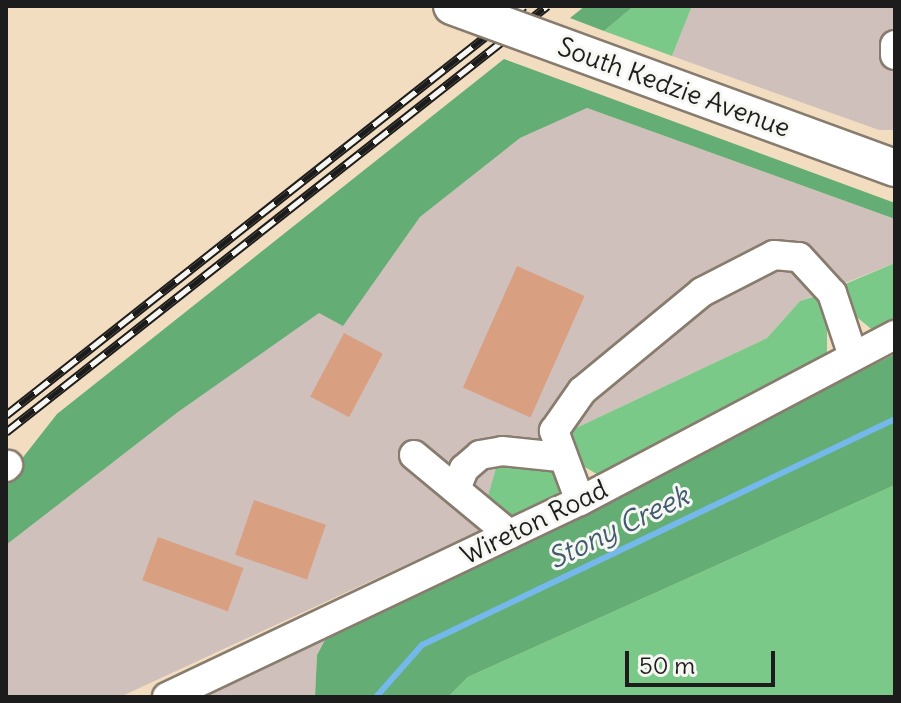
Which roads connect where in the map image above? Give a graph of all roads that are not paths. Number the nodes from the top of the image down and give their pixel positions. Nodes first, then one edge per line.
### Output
1 (452, 6) edge
2 (895, 45) edge
3 (895, 55) edge
4 (895, 168) edge
5 (895, 335) edge
6 (853, 356) junction
7 (414, 455) dead end
8 (560, 457) junction
9 (456, 489) junction
10 (580, 501) junction
11 (509, 534) junction
12 (167, 697) edge

1 - 4 main road, South Kedzie Avenue, bridge
2 - 3 street
5 - 6 street, Wireton Road
6 - 8 street
6 - 10 street, Wireton Road
7 - 9 street
8 - 9 street
8 - 10 street
9 - 11 street
10 - 11 street, Wireton Road
11 - 12 street, Wireton Road

